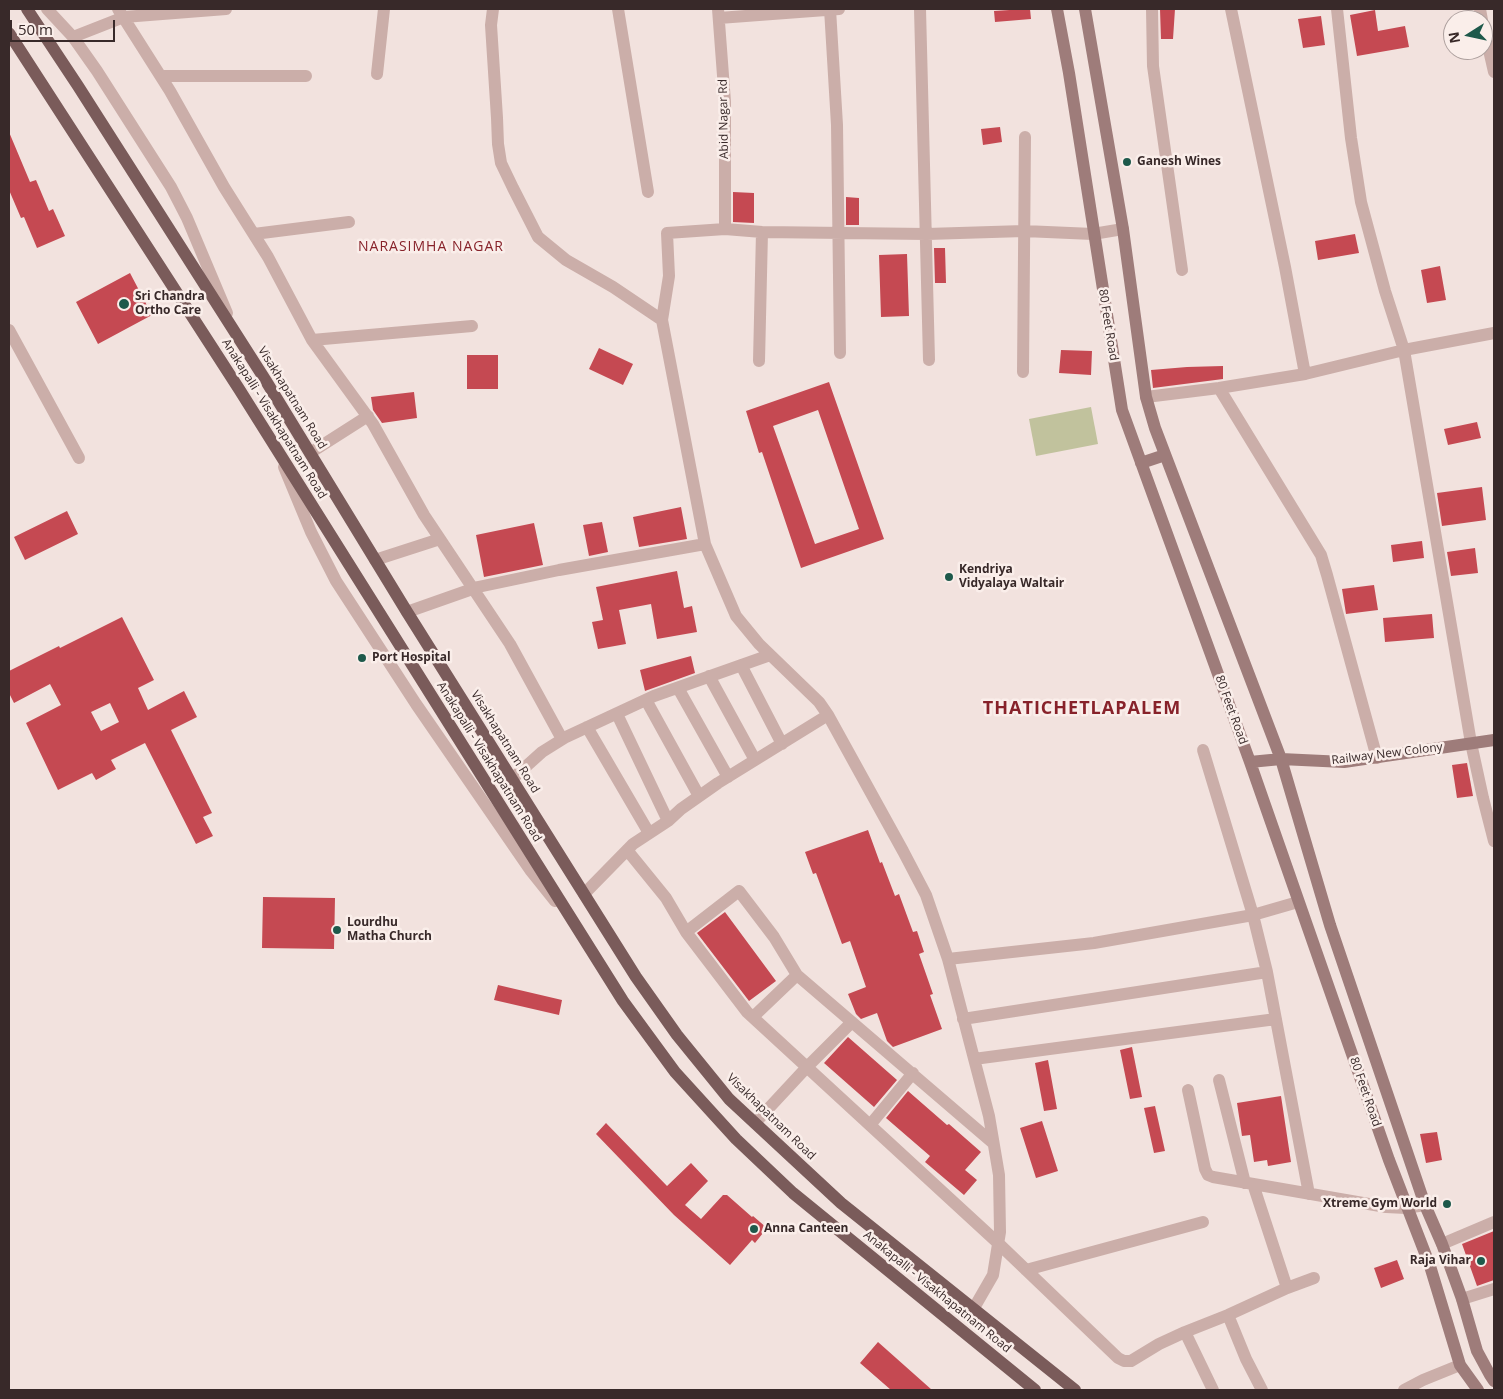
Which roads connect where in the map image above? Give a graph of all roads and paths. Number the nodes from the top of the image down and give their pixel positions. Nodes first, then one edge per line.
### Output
1 (27, 9) edge
2 (47, 9) edge
3 (226, 9) edge
4 (384, 9) edge
5 (492, 9) edge
6 (618, 9) edge
7 (830, 9) edge
8 (839, 9) edge
9 (920, 9) edge
10 (1057, 9) edge
11 (1085, 9) edge
12 (1152, 9) edge
13 (1231, 9) edge
14 (1336, 9) edge
15 (121, 13) edge
16 (718, 14) edge
17 (9, 33) edge
18 (73, 38) junction
19 (377, 74) dead end
20 (160, 76) junction
21 (306, 76) dead end
22 (1025, 136) dead end
23 (648, 192) dead end
24 (349, 222) dead end
25 (725, 229) junction
26 (1123, 229) junction
27 (1024, 231) junction
28 (762, 232) junction
29 (838, 232) junction
30 (254, 234) junction
31 (927, 234) junction
32 (1094, 234) junction
33 (1182, 270) dead end
34 (662, 320) junction
35 (472, 326) dead end
36 (9, 330) edge
37 (236, 333) junction
38 (1494, 334) edge
39 (312, 340) junction
40 (1404, 350) junction
41 (840, 353) dead end
42 (759, 360) dead end
43 (929, 360) dead end
44 (1023, 372) dead end
45 (1305, 374) junction
46 (1219, 388) junction
47 (1146, 398) junction
48 (368, 416) junction
49 (278, 451) junction
50 (310, 453) junction
51 (1165, 455) junction
52 (79, 458) dead end
53 (1141, 464) junction
54 (440, 539) junction
55 (705, 544) junction
56 (375, 560) junction
57 (472, 588) junction
58 (408, 612) junction
59 (770, 655) junction
60 (741, 665) junction
61 (709, 676) junction
62 (678, 688) junction
63 (646, 700) junction
64 (617, 714) junction
65 (828, 715) junction
66 (587, 727) junction
67 (562, 739) junction
68 (1494, 740) edge
69 (1470, 743) junction
70 (782, 744) junction
71 (1203, 750) dead end
72 (1377, 758) junction
73 (1280, 759) junction
74 (754, 760) junction
75 (1250, 762) junction
76 (728, 777) junction
77 (512, 779) junction
78 (699, 796) junction
79 (1488, 797) edge
80 (668, 821) junction
81 (649, 833) junction
82 (1494, 841) edge
83 (627, 850) junction
84 (584, 894) junction
85 (1298, 902) junction
86 (1253, 915) junction
87 (686, 932) junction
88 (582, 936) junction
89 (948, 960) junction
90 (1267, 972) junction
91 (797, 975) junction
92 (753, 1017) junction
93 (963, 1019) junction
94 (1276, 1019) junction
95 (852, 1022) junction
96 (974, 1059) junction
97 (807, 1067) junction
98 (913, 1073) junction
99 (1219, 1080) dead end
100 (1188, 1090) dead end
101 (755, 1123) junction
102 (870, 1125) junction
103 (993, 1143) junction
104 (1249, 1184) junction
105 (1309, 1194) junction
106 (1425, 1205) junction
107 (1406, 1208) junction
108 (1203, 1222) dead end
109 (1494, 1222) edge
110 (1435, 1227) junction
111 (1417, 1235) junction
112 (998, 1243) junction
113 (1442, 1244) junction
114 (1448, 1260) junction
115 (1430, 1266) junction
116 (1026, 1270) junction
117 (1314, 1278) dead end
118 (1287, 1288) junction
119 (1494, 1289) edge
120 (1462, 1299) junction
121 (974, 1308) junction
122 (1228, 1315) junction
123 (1185, 1332) junction
124 (1460, 1365) junction
125 (1494, 1381) edge
126 (1035, 1390) edge
127 (1075, 1390) edge
128 (1213, 1390) edge
129 (1262, 1390) edge
130 (1404, 1390) edge
131 (1478, 1390) edge

1 - 37 main road, Visakhapatnam Road
2 - 18 street
3 - 15 street
4 - 19 street
5 - 34 street
6 - 23 street
7 - 8 street
7 - 16 street
7 - 29 street
9 - 31 street
10 - 32 street, 80 Feet Road
11 - 26 street, 80 Feet Road
12 - 33 street
13 - 45 street
14 - 40 street
15 - 18 street
15 - 20 street
16 - 25 street, Abid Nagar Rd
17 - 49 main road, Anakapalli - Visakhapatnam Road
18 - 37 street
20 - 21 street
20 - 30 street
22 - 27 street
24 - 30 street
25 - 28 street
25 - 34 street
26 - 32 street
26 - 47 street, 80 Feet Road
27 - 31 street
27 - 32 street
27 - 44 street
28 - 29 street
28 - 42 street
29 - 31 street
29 - 41 street
30 - 39 street
31 - 43 street
32 - 53 street, 80 Feet Road
34 - 55 street
35 - 39 street
36 - 52 street
37 - 50 main road, Visakhapatnam Road
38 - 40 street
39 - 48 street
40 - 45 street
40 - 69 street
45 - 46 street
46 - 47 street
46 - 72 street
47 - 51 street, 80 Feet Road
48 - 50 street
48 - 54 street
49 - 88 main road, Anakapalli - Visakhapatnam Road
49 - 88 street
50 - 56 main road, Visakhapatnam Road
51 - 53 street
51 - 73 street, 80 Feet Road
53 - 75 street, 80 Feet Road
54 - 56 street
54 - 57 street
55 - 57 street
55 - 59 street
56 - 58 main road, Visakhapatnam Road
57 - 58 street
57 - 67 street
58 - 77 main road, Visakhapatnam Road
59 - 60 street
59 - 65 street
60 - 61 street
60 - 70 street
61 - 62 street
61 - 74 street
62 - 63 street
62 - 76 street
63 - 64 street
63 - 78 street
64 - 66 street
64 - 80 street
65 - 70 street
65 - 89 street
66 - 67 street
66 - 81 street
67 - 77 street
68 - 69 street, Railway New Colony
69 - 72 street, Railway New Colony
69 - 79 street
70 - 74 street
71 - 86 street
72 - 73 street, Railway New Colony
73 - 75 street, Railway New Colony
73 - 106 street, 80 Feet Road
74 - 76 street
75 - 85 street, 80 Feet Road
76 - 78 street
77 - 84 main road, Visakhapatnam Road
78 - 80 street
79 - 82 street
80 - 81 street
81 - 83 street
83 - 84 street
83 - 87 street
84 - 101 main road, Visakhapatnam Road
85 - 86 street
85 - 107 street, 80 Feet Road
86 - 89 street
86 - 90 street
87 - 91 street
87 - 92 street
88 - 126 main road, Anakapalli - Visakhapatnam Road
89 - 93 street
90 - 93 street
90 - 94 street
91 - 92 street
91 - 95 street
92 - 97 street
93 - 96 street
94 - 96 street
94 - 105 street
95 - 97 street
95 - 98 street
96 - 103 street
97 - 101 street
97 - 102 street
98 - 102 street
98 - 103 street
99 - 104 street
100 - 104 street
101 - 121 main road, Visakhapatnam Road
102 - 112 street
103 - 112 street
104 - 105 street
104 - 118 street
105 - 107 street
106 - 107 street
106 - 110 street, 80 Feet Road
107 - 111 street, 80 Feet Road
108 - 116 street
109 - 113 street
110 - 111 street
110 - 113 street, 80 Feet Road
111 - 115 street, 80 Feet Road
112 - 116 street
112 - 121 street
113 - 114 street, 80 Feet Road
114 - 115 street
114 - 120 street, 80 Feet Road
115 - 124 street, 80 Feet Road
116 - 123 street
117 - 118 street
118 - 122 street
119 - 120 street
120 - 125 street, 80 Feet Road
121 - 127 main road, Visakhapatnam Road
122 - 123 street
122 - 129 street
123 - 128 street
124 - 130 street
124 - 131 street, 80 Feet Road

